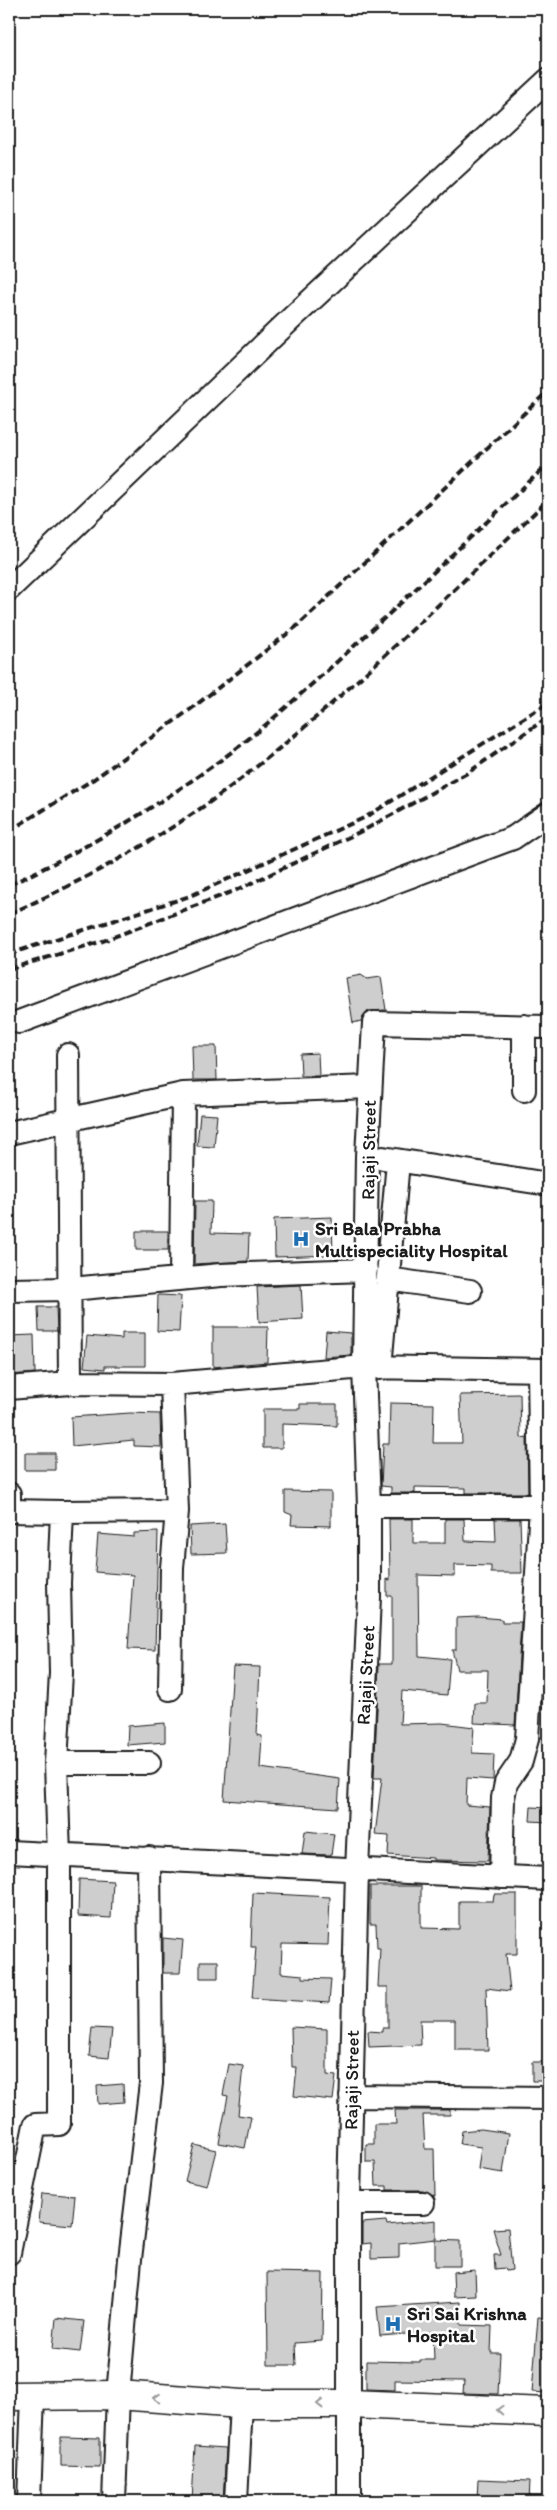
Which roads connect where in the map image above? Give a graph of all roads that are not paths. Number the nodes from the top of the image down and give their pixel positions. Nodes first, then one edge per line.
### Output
1 (548, 80) edge
2 (9, 590) edge
3 (548, 814) edge
4 (20, 1022) dead end
5 (524, 1026) junction
6 (548, 1027) edge
7 (68, 1055) dead end
8 (370, 1087) junction
9 (524, 1090) dead end
10 (183, 1094) junction
11 (69, 1120) junction
12 (9, 1133) edge
13 (368, 1156) junction
14 (398, 1161) junction
15 (548, 1184) edge
16 (366, 1270) junction
17 (181, 1278) junction
18 (388, 1279) junction
19 (71, 1288) junction
20 (9, 1290) edge
21 (470, 1291) dead end
22 (372, 1368) junction
23 (544, 1370) edge
24 (70, 1383) junction
25 (172, 1384) junction
26 (9, 1388) edge
27 (9, 1494) edge
28 (369, 1506) junction
29 (541, 1506) junction
30 (177, 1511) junction
31 (62, 1512) junction
32 (170, 1689) dead end
33 (56, 1763) junction
34 (148, 1763) dead end
35 (9, 1852) edge
36 (60, 1856) junction
37 (149, 1858) junction
38 (357, 1870) junction
39 (501, 1877) junction
40 (548, 1879) edge
41 (351, 2096) junction
42 (548, 2098) edge
43 (349, 2203) junction
44 (424, 2203) dead end
45 (9, 2253) edge
46 (118, 2395) junction
47 (21, 2396) edge
48 (241, 2404) junction
49 (349, 2404) junction
50 (548, 2412) edge
51 (29, 2501) edge
52 (114, 2501) edge
53 (236, 2501) edge
54 (348, 2501) edge

1 - 2 street
3 - 4 street
5 - 6 street, Rajaji Street
5 - 8 street, Rajaji Street
5 - 9 street
7 - 11 street
8 - 10 street
8 - 13 street, Rajaji Street
10 - 11 street
10 - 17 street
11 - 12 street
11 - 19 street
13 - 14 street
13 - 16 street, Rajaji Street
14 - 15 street
14 - 18 street
16 - 17 street
16 - 22 street, Rajaji Street
17 - 19 street
18 - 21 street
18 - 22 street
19 - 20 street
19 - 24 street
22 - 23 street
22 - 25 street
22 - 28 street, Rajaji Street
23 - 29 street
24 - 25 street
24 - 26 street
25 - 30 street
27 - 31 street
28 - 29 street
28 - 38 street, Rajaji Street
29 - 39 street
30 - 31 street
30 - 32 street
31 - 33 street
33 - 34 street
33 - 36 street
35 - 36 street
36 - 37 street
36 - 45 street
37 - 38 street
37 - 46 street
38 - 39 street
38 - 41 street, Rajaji Street
39 - 40 street
41 - 42 street
41 - 43 street, Rajaji Street
43 - 44 street
43 - 49 street, Rajaji Street
46 - 47 main road
48 -> 46 main road
46 - 52 street
47 - 51 street
49 -> 48 main road
48 - 53 street
50 -> 49 main road
49 - 54 street, Rajaji Street

